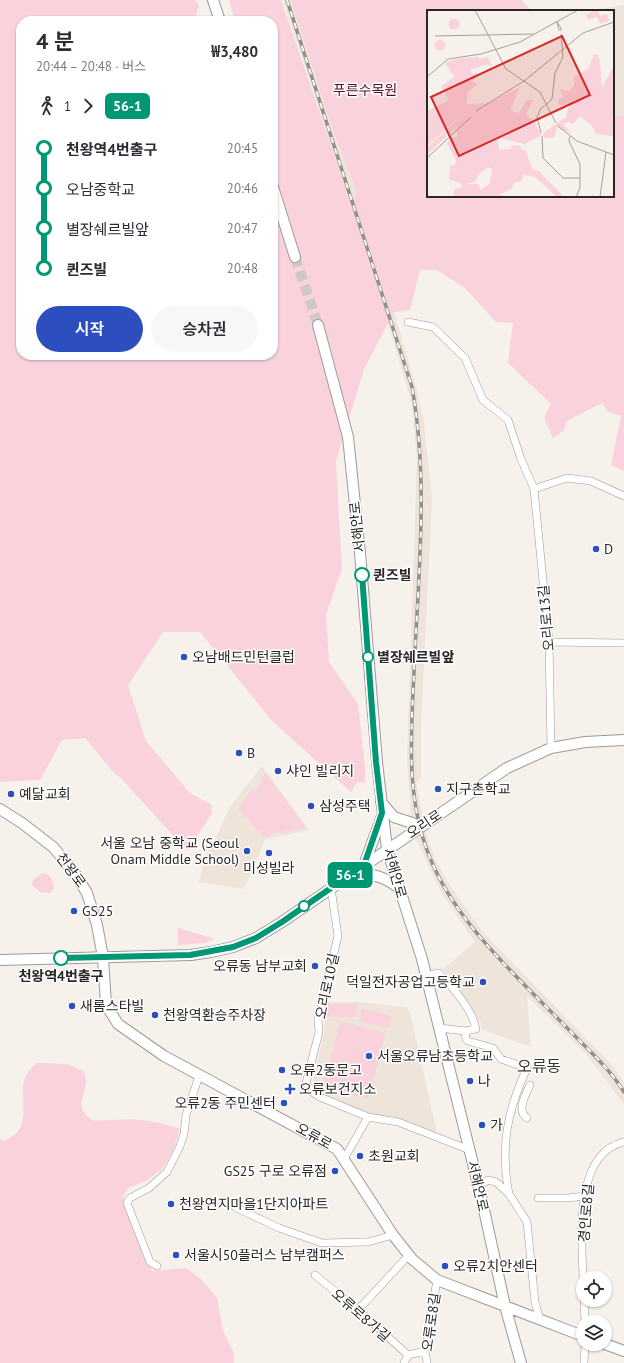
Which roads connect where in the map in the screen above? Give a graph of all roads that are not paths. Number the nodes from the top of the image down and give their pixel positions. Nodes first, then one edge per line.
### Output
1 (213, 0) edge
2 (218, 16) edge
3 (278, 203) edge
4 (295, 257) tunnel mouth
5 (408, 322) dead end
6 (318, 325) tunnel mouth
7 (534, 489) junction
8 (624, 496) edge
9 (549, 642) junction
10 (624, 644) edge
11 (624, 740) edge
12 (551, 748) junction
13 (381, 802) junction
14 (0, 809) edge
15 (382, 813) junction
16 (421, 826) junction
17 (387, 849) junction
18 (364, 865) junction
19 (351, 874) junction
20 (331, 888) junction
21 (399, 888) junction
22 (104, 957) junction
23 (0, 960) edge
24 (426, 976) junction
25 (439, 1028) junction
26 (465, 1031) junction
27 (199, 1076) junction
28 (530, 1085) dead end
29 (368, 1117) junction
30 (527, 1118) dead end
31 (624, 1142) edge
32 (470, 1150) junction
33 (344, 1160) junction
34 (509, 1194) junction
35 (481, 1196) junction
36 (585, 1196) junction
37 (538, 1198) dead end
38 (235, 1207) dead end
39 (394, 1235) junction
40 (409, 1256) junction
41 (158, 1266) dead end
42 (584, 1271) edge
43 (315, 1275) dead end
44 (437, 1280) junction
45 (505, 1306) junction
46 (358, 1310) junction
47 (540, 1320) junction
48 (576, 1333) edge
49 (612, 1346) edge
50 (624, 1350) edge
51 (425, 1351) junction
52 (585, 1351) edge
53 (408, 1355) junction
54 (404, 1363) edge
55 (427, 1363) edge
56 (521, 1363) edge
57 (584, 1363) edge

1 - 2 main road
3 - 4 main road
5 - 7 street, 오리로13길
6 - 13 main road, 서해안로
7 - 8 street
7 - 9 street, 오리로13길
9 - 10 street
9 - 12 street, 오리로13길
11 - 12 main road, 오리로
12 - 16 main road, 오리로
13 - 15 main road, 서해안로
13 - 16 main road
14 - 22 main road, 천왕로
15 - 17 main road, 서해안로
15 - 18 main road
16 - 17 main road, 오리로
17 - 18 main road, 오리로
17 - 21 main road, 서해안로
18 - 19 main road, 오리로
19 - 20 main road, 오리로
19 - 21 main road
20 - 22 main road, 오리로
20 - 29 street, 오리로10길
21 - 24 main road, 서해안로
22 - 23 main road, 오리로
22 - 27 main road, 오류로
24 - 25 main road, 서해안로
24 - 26 street
25 - 26 street
25 - 32 main road, 서해안로
26 - 34 street
27 - 33 main road, 오류로
27 - 41 street
28 - 30 street
29 - 32 street
29 - 33 street
31 - 36 street, 경인로8길
32 - 35 main road, 서해안로
33 - 39 main road, 오류로
34 - 35 street
34 - 47 street
35 - 45 main road, 서해안로
36 - 37 street
36 - 42 street, 경인로8길
38 - 39 street
39 - 40 main road, 오류로
40 - 44 main road, 오류로
40 - 46 street
43 - 46 street, 오류로8가길
44 - 45 main road, 오류로
44 - 51 street, 오류로8길
45 - 47 main road, 오류로
45 - 56 main road, 서해안로
46 - 53 street, 오류로8가길
47 - 48 main road, 오류로
49 - 50 main road
51 - 53 street
51 - 55 street, 오류로8길
52 - 57 street
53 - 54 street

